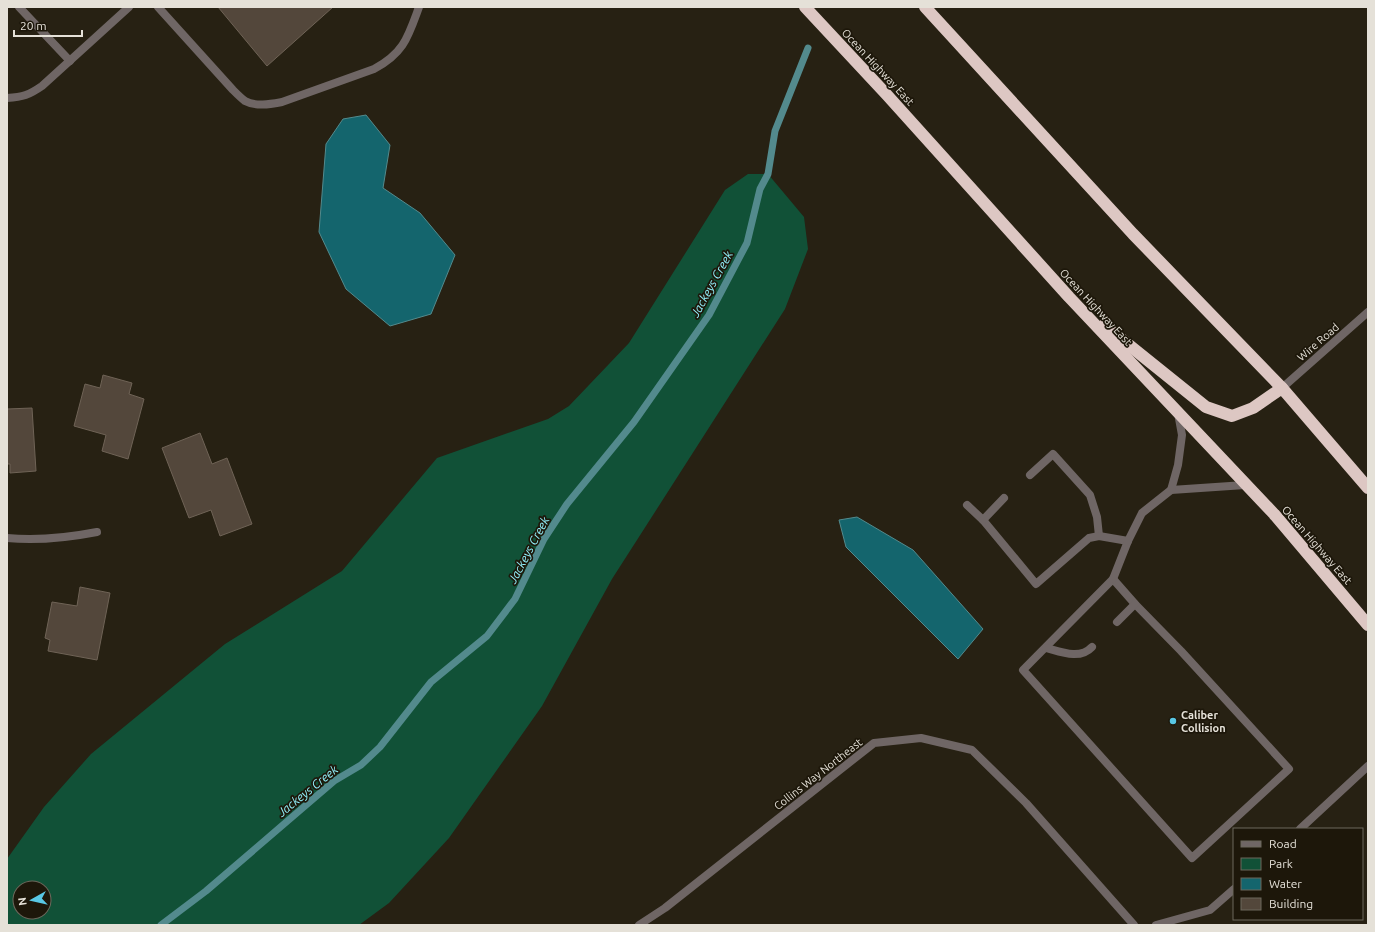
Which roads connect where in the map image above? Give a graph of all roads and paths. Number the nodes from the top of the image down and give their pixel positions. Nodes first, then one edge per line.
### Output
1 (20, 7) edge
2 (129, 7) edge
3 (158, 7) edge
4 (419, 7) edge
5 (805, 7) edge
6 (925, 7) edge
7 (70, 62) junction
8 (7, 98) edge
9 (1069, 297) junction
10 (1368, 312) edge
11 (1282, 388) junction
12 (1178, 413) junction
13 (1030, 475) dead end
14 (1245, 485) junction
15 (1368, 488) edge
16 (1171, 490) junction
17 (1004, 498) dead end
18 (967, 504) dead end
19 (984, 520) junction
20 (97, 532) dead end
21 (1099, 536) junction
22 (7, 538) edge
23 (1128, 541) junction
24 (1113, 579) junction
25 (1135, 604) junction
26 (1117, 622) dead end
27 (1368, 625) edge
28 (1092, 647) dead end
29 (1046, 648) junction
30 (1368, 766) edge
31 (1301, 828) edge
32 (1233, 890) edge
33 (639, 925) edge
34 (1134, 925) edge
35 (1156, 925) edge

1 - 7 street
2 - 7 street
3 - 4 street
5 - 9 highway, Ocean Highway East
6 - 11 highway
7 - 8 street
9 - 11 highway
9 - 12 highway, Ocean Highway East
10 - 11 street, Wire Road
11 - 15 highway
12 - 14 highway, Ocean Highway East
12 - 16 street
13 - 21 street
14 - 16 street
14 - 27 highway, Ocean Highway East
16 - 23 street
17 - 19 street
18 - 19 street
19 - 21 street
20 - 22 street
21 - 23 street
23 - 24 street
24 - 25 street
24 - 29 street
25 - 26 street
25 - 29 street
28 - 29 street
30 - 31 street
32 - 35 street
33 - 34 street, Collins Way Northeast

